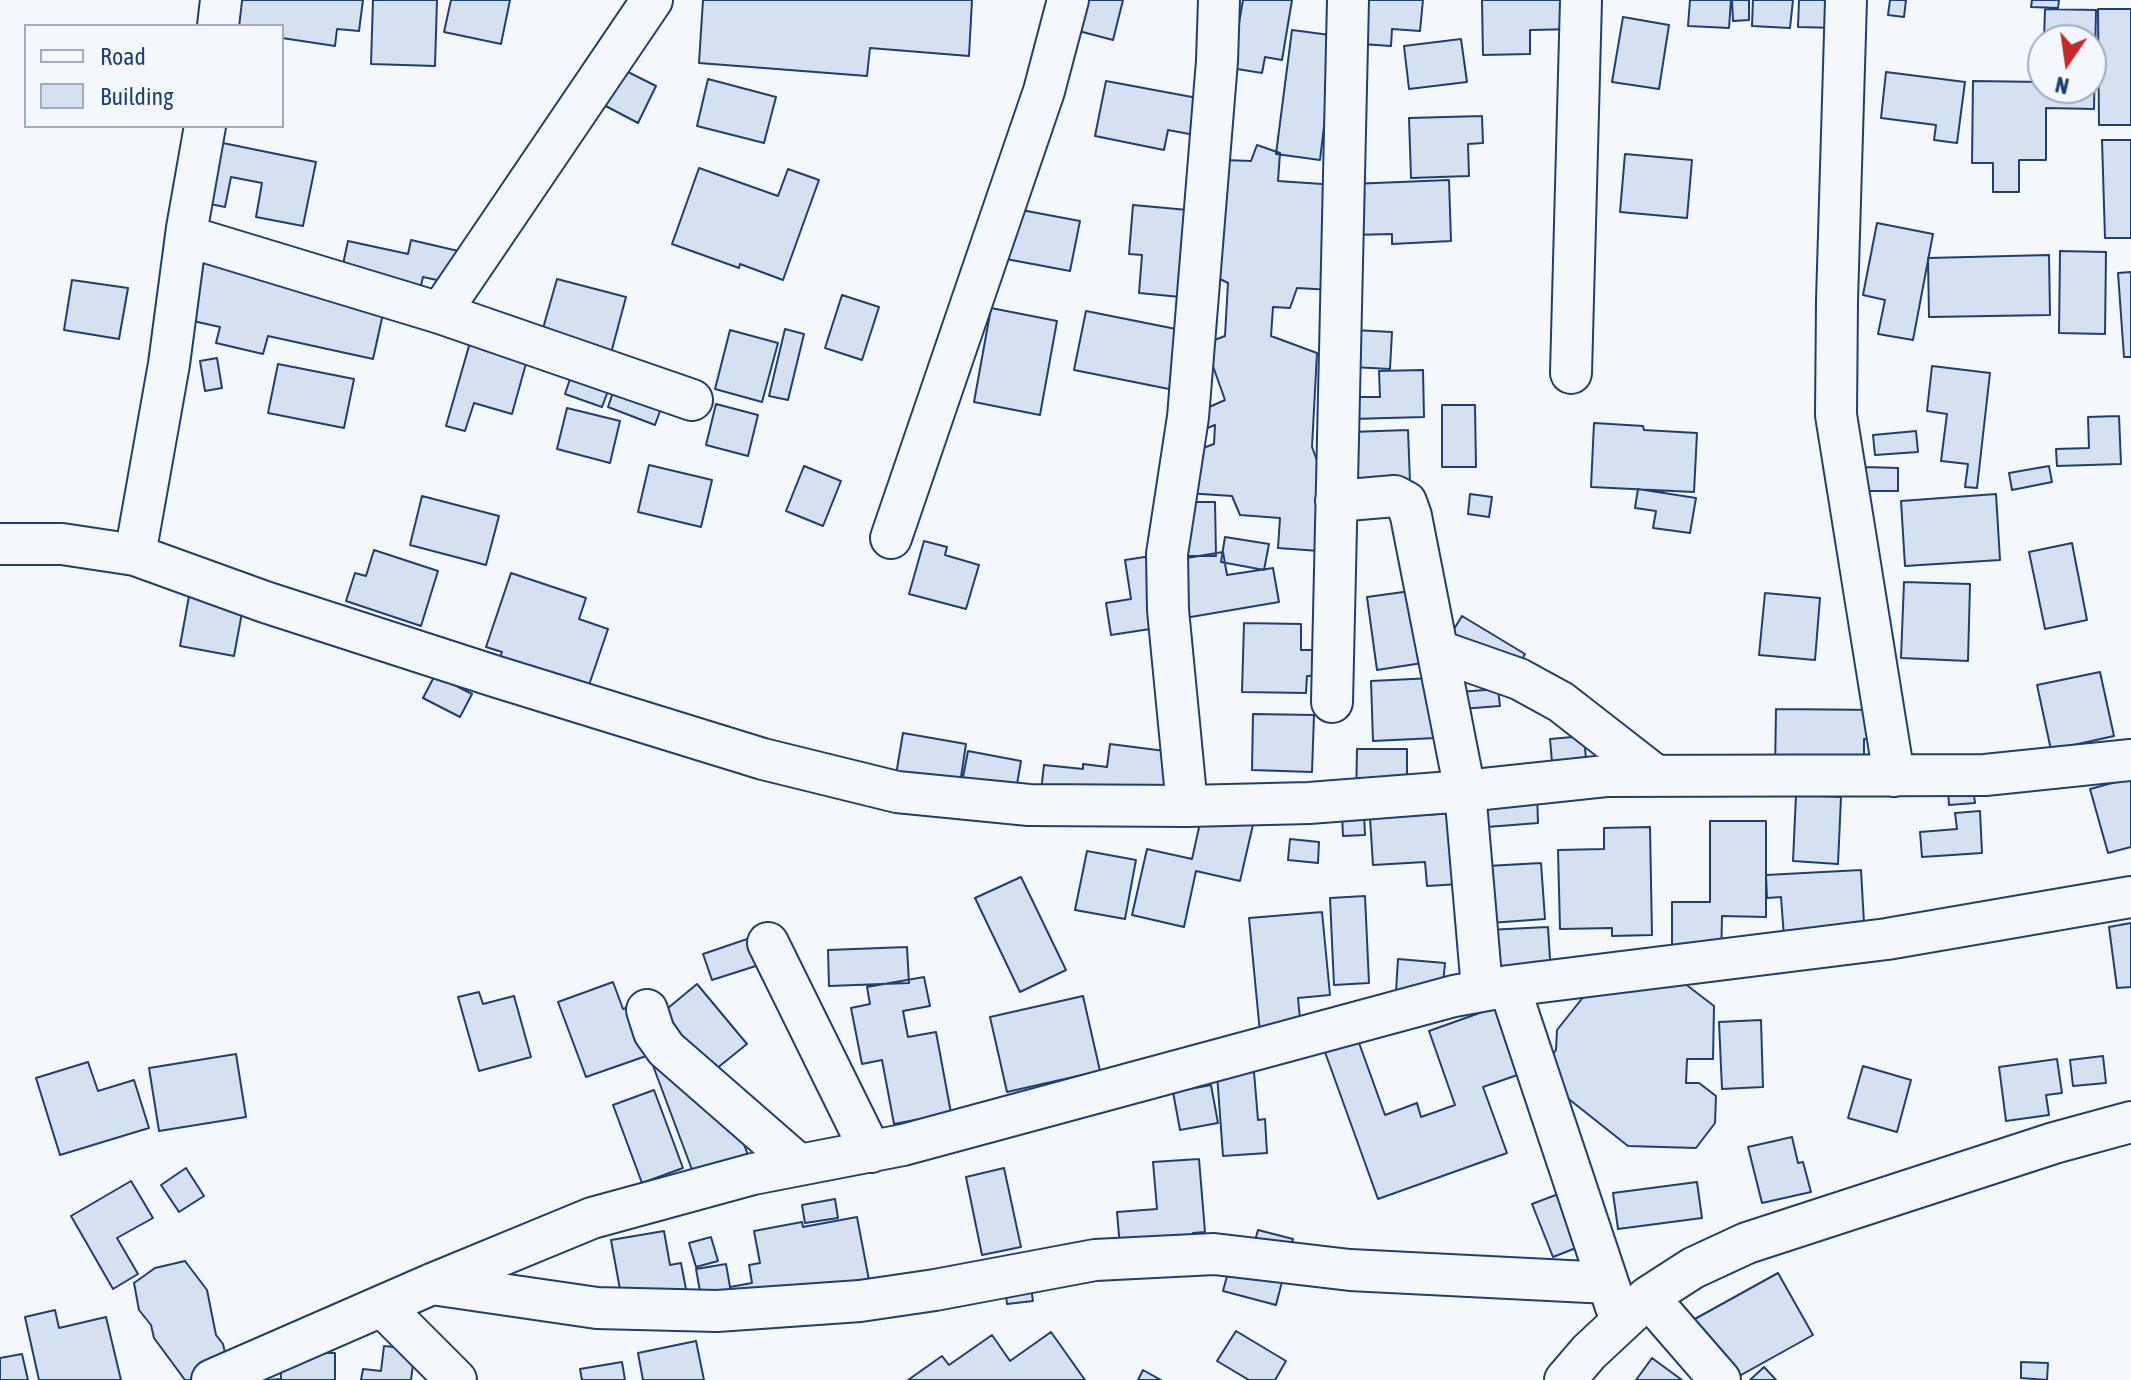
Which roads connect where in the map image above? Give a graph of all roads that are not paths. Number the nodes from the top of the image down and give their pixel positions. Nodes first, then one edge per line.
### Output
1 (221, 0) edge
2 (652, 0) edge
3 (1068, 0) edge
4 (1219, 0) edge
5 (1348, 0) edge
6 (1581, 0) edge
7 (1846, 0) edge
8 (218, 24) edge
9 (205, 128) edge
10 (186, 236) junction
11 (440, 313) junction
12 (1571, 373) dead end
13 (692, 400) dead end
14 (1336, 501) junction
15 (891, 538) dead end
16 (0, 544) edge
17 (135, 555) junction
18 (1439, 651) junction
19 (1332, 702) dead end
20 (2131, 760) edge
21 (1656, 776) junction
22 (1894, 776) junction
23 (1465, 791) junction
24 (1187, 806) junction
25 (2131, 897) edge
26 (768, 943) dead end
27 (1496, 987) junction
28 (647, 1010) dead end
29 (2131, 1122) edge
30 (871, 1152) junction
31 (799, 1165) junction
32 (1608, 1283) junction
33 (432, 1284) junction
34 (382, 1306) junction
35 (1634, 1309) junction
36 (212, 1380) edge
37 (456, 1380) edge
38 (1565, 1380) edge
39 (1720, 1380) edge

1 - 8 street
2 - 11 street
3 - 15 street
4 - 24 street
5 - 14 street
6 - 12 street
7 - 22 street
9 - 10 street
10 - 11 street
10 - 17 street
11 - 13 street
14 - 18 street
14 - 19 street
16 - 17 street
17 - 24 street
18 - 21 street
18 - 23 street
20 - 22 street
21 - 22 street
21 - 23 street
23 - 24 street
23 - 27 street
25 - 27 street
26 - 30 street
27 - 30 street
27 - 32 street
28 - 31 street
29 - 35 street
30 - 31 street
31 - 33 street
32 - 33 street
32 - 35 street
33 - 34 street
34 - 36 street
34 - 37 street
35 - 38 street
35 - 39 street

